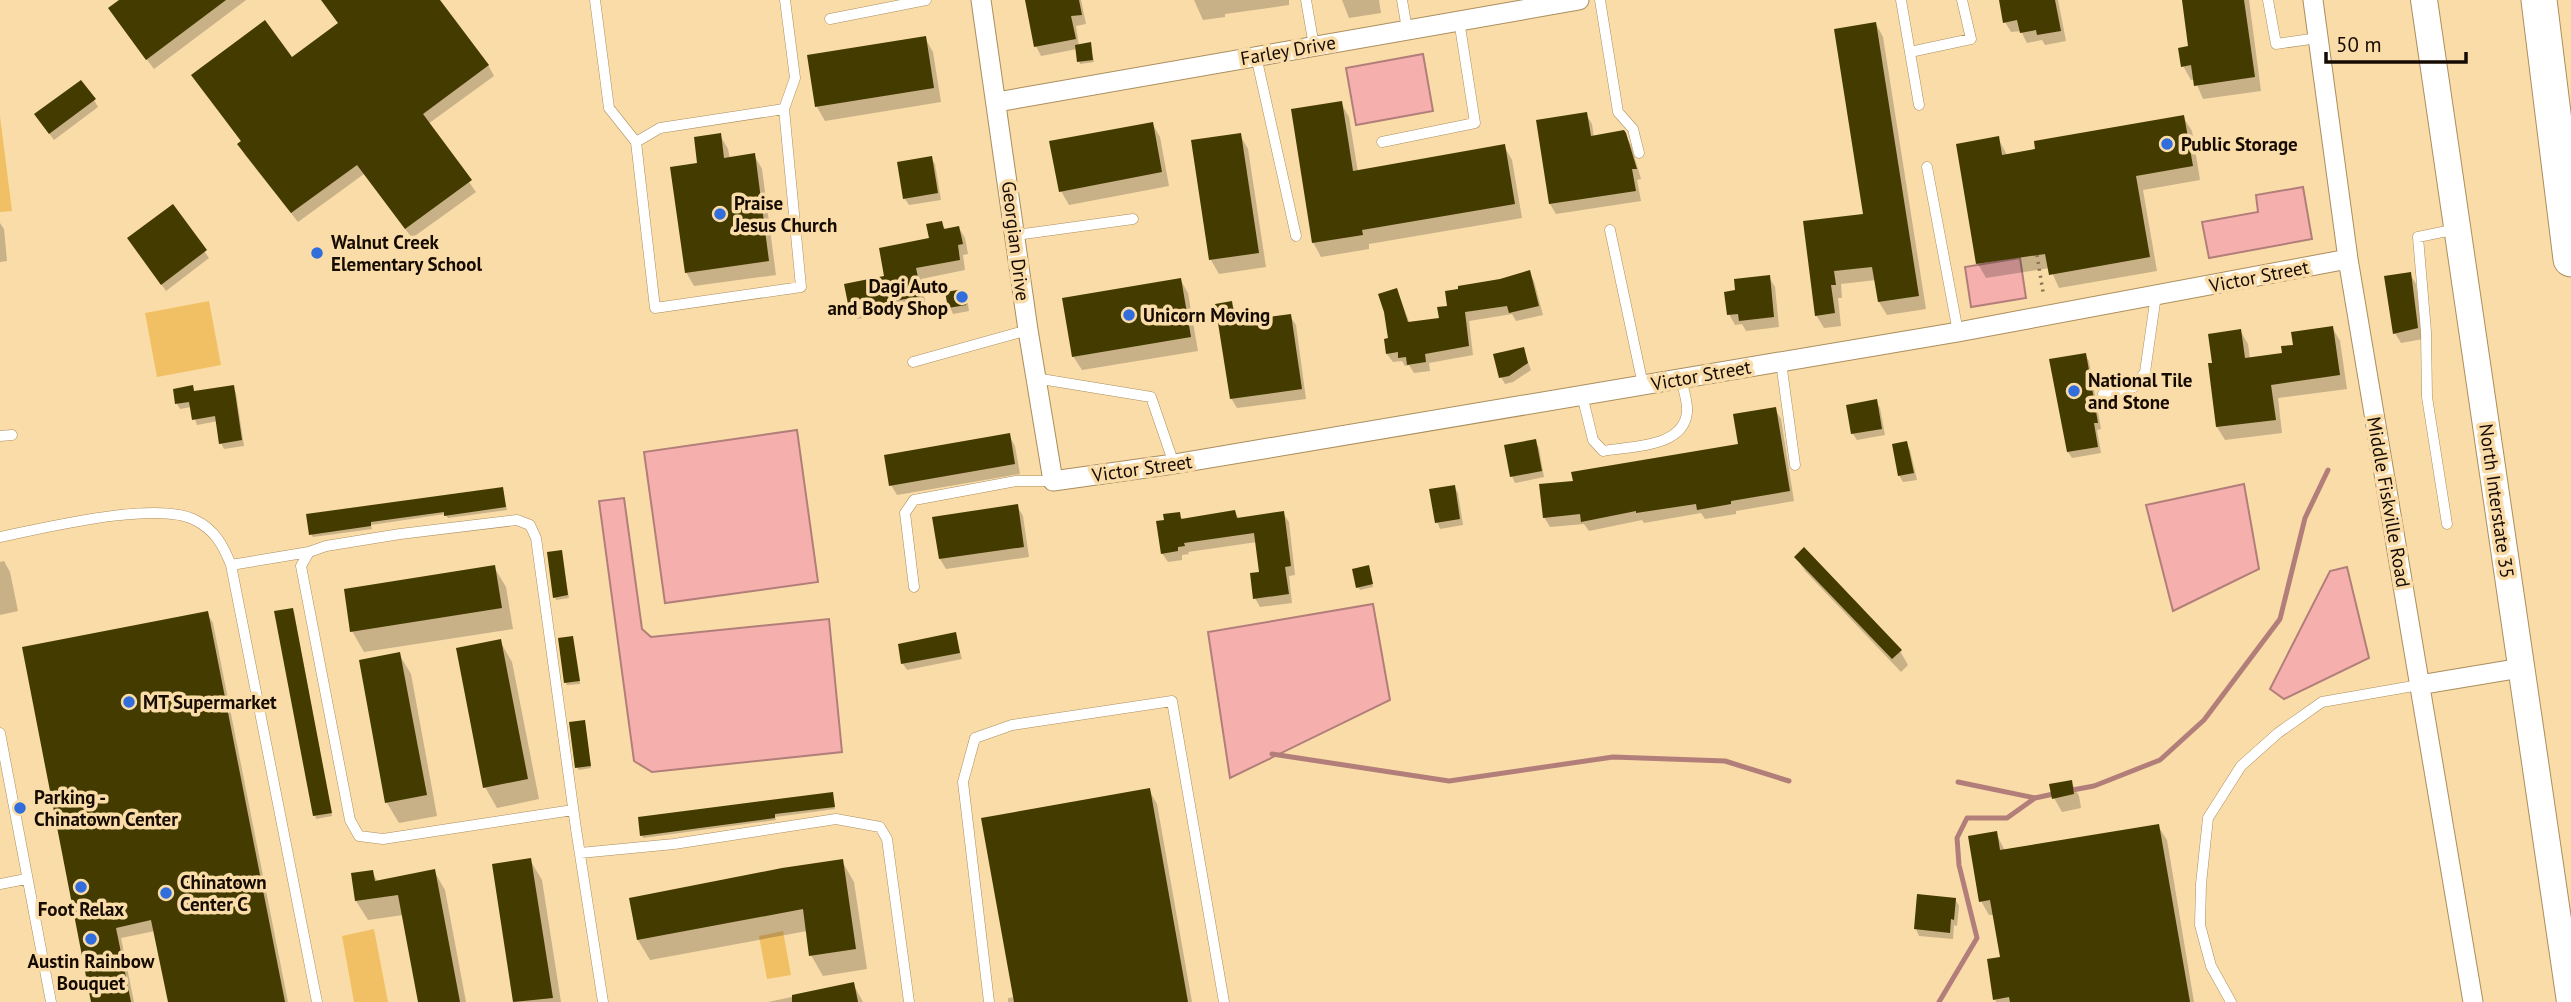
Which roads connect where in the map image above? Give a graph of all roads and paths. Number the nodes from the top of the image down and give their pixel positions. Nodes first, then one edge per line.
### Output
1 (595, 0) edge
2 (785, 0) edge
3 (926, 0) edge
4 (981, 0) edge
5 (1306, 0) edge
6 (1402, 0) edge
7 (1579, 0) edge
8 (1600, 0) edge
9 (1901, 0) edge
10 (1962, 0) edge
11 (2267, 0) edge
12 (2313, 0) edge
13 (2424, 0) edge
14 (2539, 0) edge
15 (830, 19) dead end
16 (1459, 20) junction
17 (1407, 29) junction
18 (2318, 38) junction
19 (1314, 46) junction
20 (1910, 52) junction
21 (1256, 56) junction
22 (997, 102) junction
23 (1919, 105) dead end
24 (783, 109) junction
25 (636, 142) junction
26 (1382, 142) dead end
27 (1639, 153) dead end
28 (1927, 167) dead end
29 (1133, 219) dead end
30 (2458, 229) junction
31 (1610, 230) dead end
32 (1016, 235) junction
33 (1296, 236) dead end
34 (2037, 255) dead end
35 (2348, 259) junction
36 (2571, 259) edge
37 (2043, 292) dead end
38 (2155, 295) junction
39 (1028, 330) junction
40 (1958, 332) junction
41 (913, 362) dead end
42 (1781, 362) junction
43 (1035, 378) junction
44 (1681, 379) junction
45 (1643, 385) junction
46 (2103, 394) dead end
47 (1582, 395) junction
48 (12, 435) dead end
49 (0, 436) edge
50 (1174, 464) junction
51 (1795, 465) dead end
52 (1053, 481) junction
53 (2447, 524) dead end
54 (0, 537) edge
55 (309, 552) junction
56 (231, 565) junction
57 (914, 587) dead end
58 (2521, 668) junction
59 (2419, 684) junction
60 (0, 733) edge
61 (573, 810) junction
62 (580, 853) junction
63 (26, 879) junction
64 (0, 884) edge
65 (51, 1002) edge
66 (317, 1002) edge
67 (604, 1002) edge
68 (909, 1002) edge
69 (989, 1002) edge
70 (1224, 1002) edge
71 (2231, 1002) edge
72 (2473, 1002) edge
73 (2570, 1002) edge

1 - 25 lane
2 - 24 lane
3 - 15 lane
4 - 22 street, Georgian Drive
5 - 19 lane
6 - 17 lane
7 - 16 street, Farley Drive
8 - 27 lane
9 - 20 lane
10 - 20 lane
11 - 18 lane
12 - 18 street, Middle Fiskville Road
13 - 30 main road, North Interstate 35
14 - 36 highway
16 - 17 street, Farley Drive
16 - 26 lane
17 - 19 street, Farley Drive
18 - 35 street, Middle Fiskville Road
19 - 21 street, Farley Drive
20 - 23 lane
21 - 22 street, Farley Drive
21 - 33 lane
22 - 32 street, Georgian Drive
24 - 25 lane
24 - 25 lane
28 - 40 lane
29 - 32 lane
30 - 53 lane
30 - 58 main road, North Interstate 35
31 - 45 lane
32 - 39 street, Georgian Drive
34 - 37 path
35 - 38 street, Victor Street
35 - 59 street, Middle Fiskville Road
38 - 40 street, Victor Street
38 - 46 lane
39 - 41 lane
39 - 43 street, Georgian Drive
40 - 42 street, Victor Street
42 - 44 street, Victor Street
42 - 51 lane
43 - 50 lane
43 - 52 street, Georgian Drive
44 - 45 street, Victor Street
44 - 47 lane
45 - 47 street, Victor Street
47 - 50 street, Victor Street
48 - 49 lane
50 - 52 street, Victor Street
52 - 57 lane
54 - 56 lane
55 - 56 lane
55 - 61 lane
55 - 61 lane
56 - 66 lane
58 - 59 street
58 - 73 main road, North Interstate 35
59 - 71 lane
59 - 72 street, Middle Fiskville Road
60 - 63 lane
61 - 62 lane
62 - 67 lane
62 - 68 lane
63 - 64 lane
63 - 65 lane
69 - 70 lane

